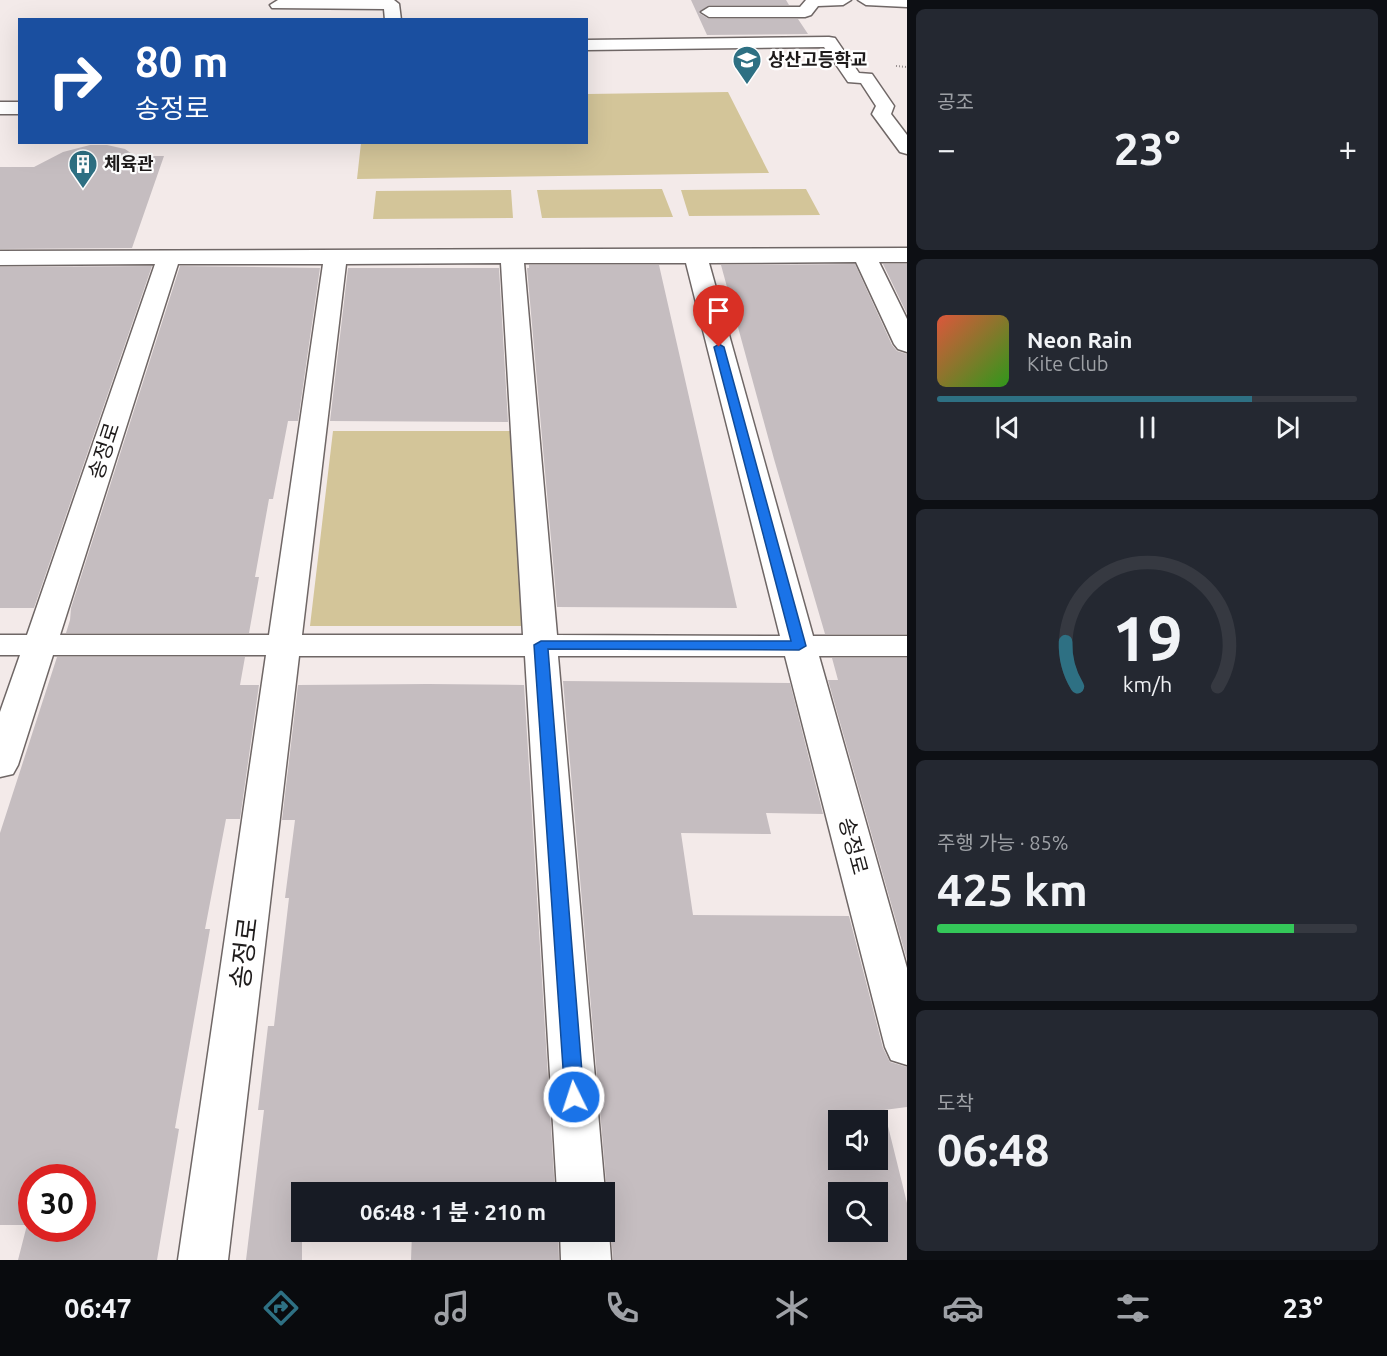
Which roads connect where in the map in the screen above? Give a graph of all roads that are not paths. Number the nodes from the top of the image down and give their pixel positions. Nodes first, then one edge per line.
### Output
1 (843, 0) edge
2 (866, 0) edge
3 (907, 3) edge
4 (278, 4) dead end
5 (709, 12) dead end
6 (805, 12) junction
7 (393, 18) edge
8 (828, 30) junction
9 (588, 45) edge
10 (818, 60) dead end
11 (842, 60) junction
12 (0, 108) edge
13 (18, 108) edge
14 (907, 148) edge
15 (695, 255) junction
16 (864, 255) junction
17 (907, 255) edge
18 (512, 256) junction
19 (335, 257) junction
20 (0, 258) edge
21 (169, 258) junction
22 (907, 344) edge
23 (0, 645) edge
24 (40, 645) junction
25 (284, 645) junction
26 (541, 645) junction
27 (799, 646) junction
28 (907, 646) edge
29 (0, 765) edge
30 (907, 1047) edge
31 (580, 1182) edge
32 (585, 1242) edge
33 (203, 1260) edge
34 (586, 1260) edge

1 - 6 street
2 - 3 street
4 - 7 street
5 - 6 street
6 - 8 street
8 - 9 street
8 - 11 street
10 - 11 street
11 - 14 street
12 - 13 street
15 - 16 street
15 - 18 street
15 - 27 street, 송정로
16 - 17 street
16 - 22 street
18 - 19 street
18 - 26 street
19 - 21 street
19 - 25 street, 송정로
20 - 21 street
21 - 24 street, 송정로
23 - 24 street
24 - 25 street
24 - 29 street, 송정로
25 - 26 street
25 - 33 street, 송정로
26 - 27 street
26 - 31 street
27 - 28 street
27 - 30 street, 송정로
32 - 34 street

